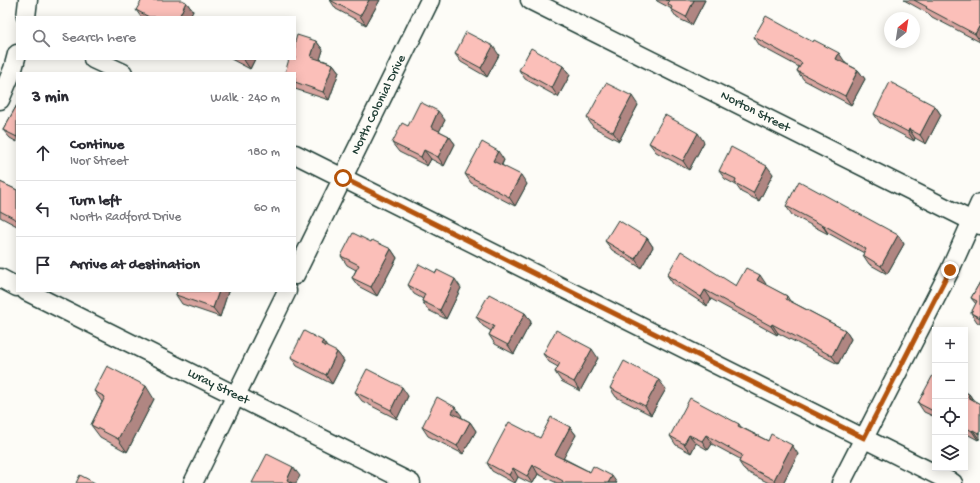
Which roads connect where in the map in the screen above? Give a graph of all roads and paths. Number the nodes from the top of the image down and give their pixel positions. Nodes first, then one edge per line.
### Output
1 (28, 0) edge
2 (430, 0) edge
3 (530, 0) edge
4 (26, 16) edge
5 (16, 58) edge
6 (95, 60) edge
7 (121, 72) edge
8 (0, 100) edge
9 (296, 154) edge
10 (343, 178) junction
11 (980, 203) edge
12 (976, 223) edge
13 (296, 273) edge
14 (0, 278) edge
15 (16, 286) edge
16 (28, 292) edge
17 (287, 292) edge
18 (236, 396) junction
19 (864, 438) junction
20 (193, 483) edge
21 (411, 483) edge
22 (841, 483) edge
23 (953, 483) edge

1 - 4 street
2 - 10 street, North Colonial Drive
3 - 12 street, Norton Street
5 - 8 street
6 - 7 street
9 - 10 street
10 - 13 street, North Colonial Drive
10 - 19 street
11 - 12 street
12 - 19 street
14 - 15 street
16 - 18 street, Luray Street
17 - 18 street
18 - 20 street
18 - 21 street, Luray Street
19 - 22 street
19 - 23 street

